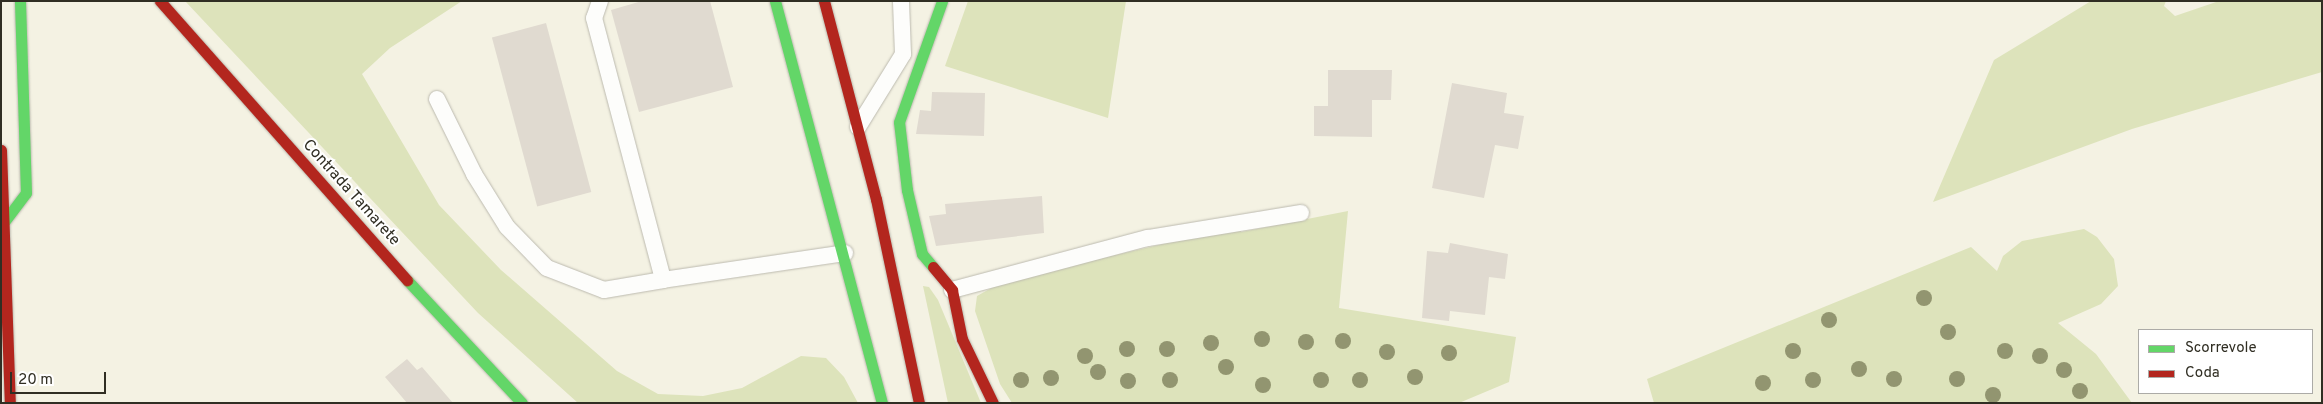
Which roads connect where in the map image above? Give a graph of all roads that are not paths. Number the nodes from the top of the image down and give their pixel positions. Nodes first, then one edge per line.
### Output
1 (20, 1) edge
2 (160, 1) edge
3 (600, 1) edge
4 (775, 1) edge
5 (824, 1) edge
6 (902, 1) edge
7 (942, 1) edge
8 (437, 99) dead end
9 (858, 127) junction
10 (1, 150) edge
11 (1301, 212) dead end
12 (4, 222) junction
13 (845, 252) junction
14 (663, 280) junction
15 (952, 290) junction
16 (881, 401) edge
17 (10, 403) edge
18 (522, 403) edge
19 (920, 403) edge
20 (993, 403) edge

1 - 12 main road
2 - 18 main road, Contrada Tamarete
3 - 14 lane
4 - 13 main road
5 - 9 main road
6 - 9 lane
7 - 15 main road
8 - 14 lane
9 - 19 main road
10 - 12 main road
11 - 15 lane
12 - 17 main road
13 - 14 lane
13 - 16 main road
15 - 20 main road

